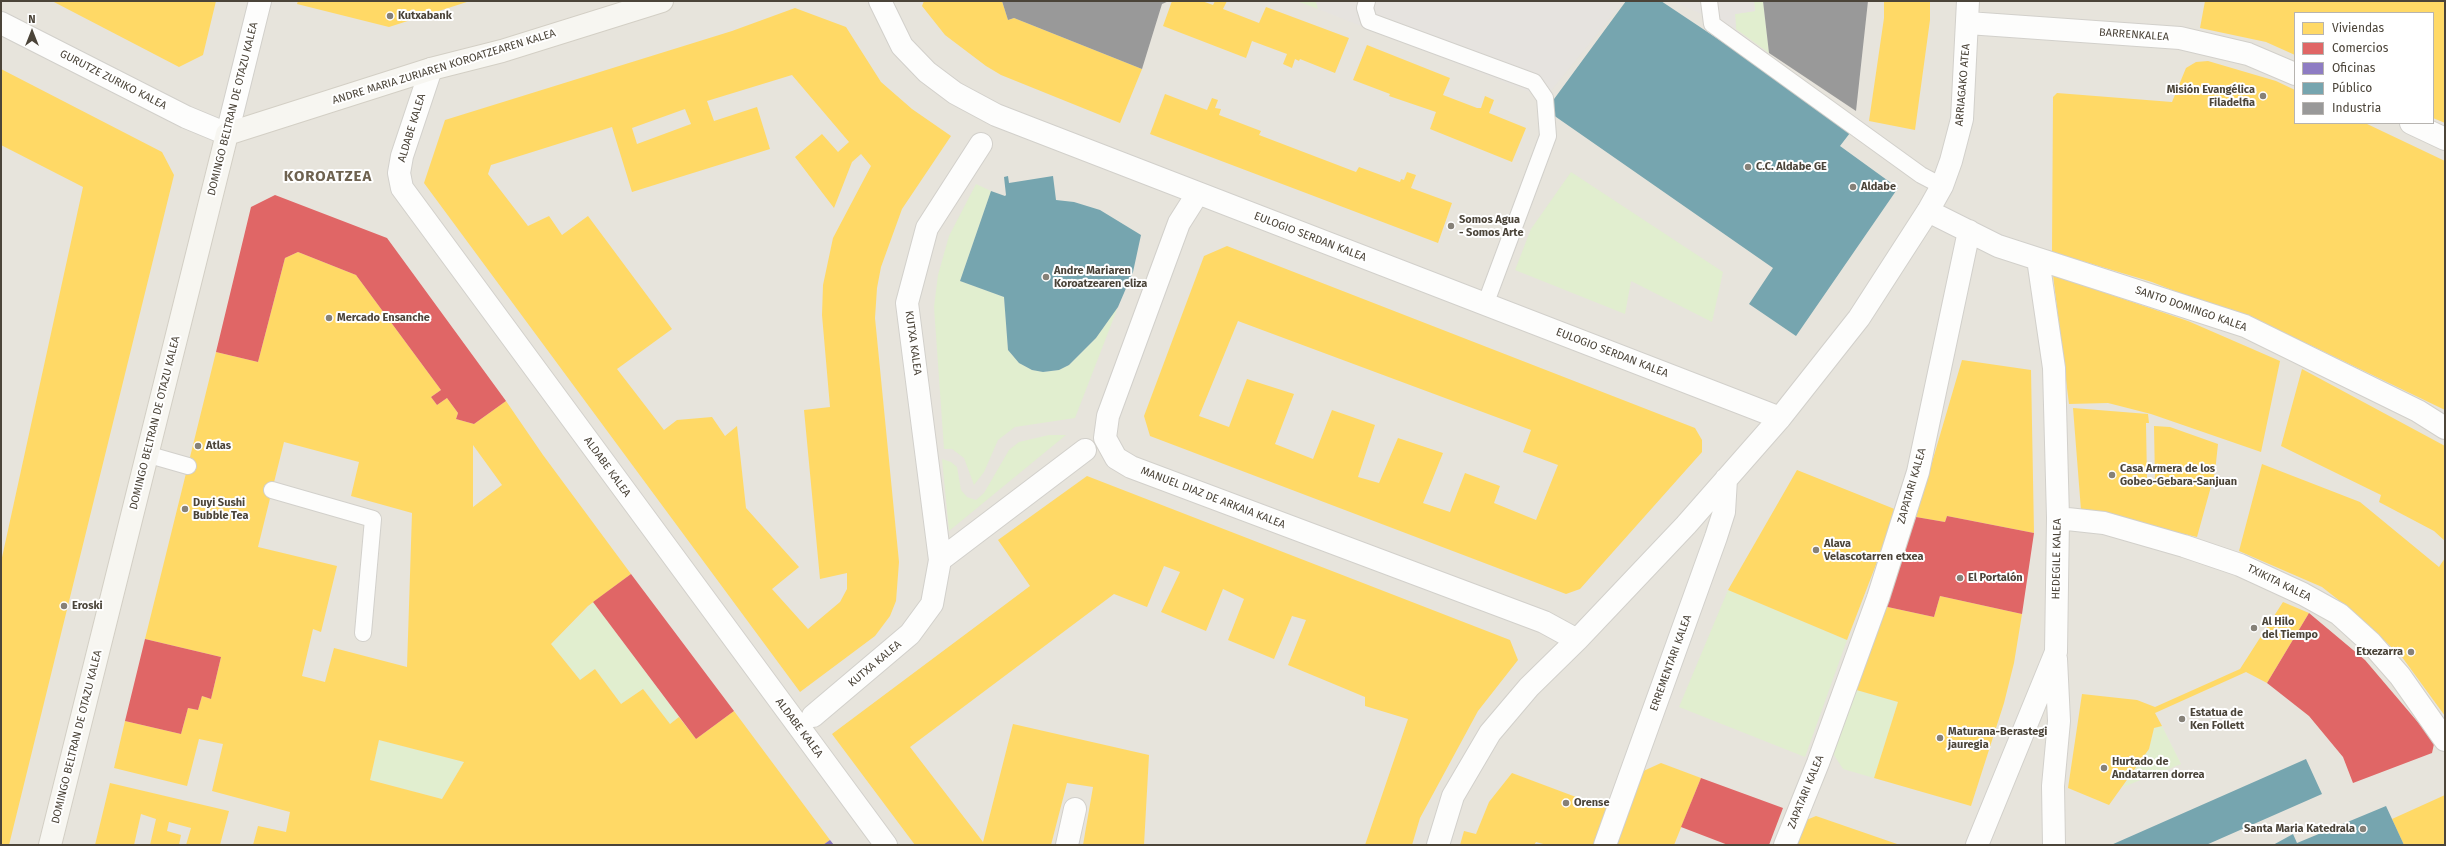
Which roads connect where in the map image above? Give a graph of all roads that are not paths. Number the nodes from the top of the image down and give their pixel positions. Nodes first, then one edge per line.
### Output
1 (260, 1) edge
2 (662, 1) edge
3 (880, 1) edge
4 (1367, 1) edge
5 (1710, 1) edge
6 (1968, 1) edge
7 (1, 23) edge
8 (1968, 23) junction
9 (431, 69) junction
10 (2294, 74) edge
11 (2413, 124) edge
12 (227, 134) junction
13 (2445, 139) edge
14 (981, 144) dead end
15 (1942, 186) junction
16 (1198, 194) junction
17 (1928, 211) junction
18 (1969, 230) junction
19 (2038, 259) junction
20 (1485, 305) junction
21 (1780, 418) junction
22 (2445, 428) edge
23 (1085, 450) dead end
24 (146, 454) junction
25 (188, 466) dead end
26 (1726, 479) junction
27 (272, 490) dead end
28 (2058, 518) junction
29 (940, 560) junction
30 (363, 633) dead end
31 (1578, 640) junction
32 (2056, 652) junction
33 (814, 716) dead end
34 (2445, 740) edge
35 (1075, 808) dead end
36 (50, 845) edge
37 (886, 845) edge
38 (1067, 845) edge
39 (1438, 845) edge
40 (1605, 845) edge
41 (1785, 845) edge
42 (1977, 845) edge
43 (2054, 845) edge

1 - 12 street, DOMINGO BELTRAN DE OTAZU KALEA
2 - 9 main road, ANDRE MARIA ZURIAREN KOROATZEAREN KALEA
3 - 16 street, EULOGIO SERDAN KALEA
4 - 20 lane
5 - 15 lane
6 - 8 street, ARRIAGAKO ATEA
7 - 12 street, GURUTZE ZURIKO KALEA
8 - 10 street, BARRENKALEA
8 - 15 street, ARRIAGAKO ATEA
9 - 12 main road, ANDRE MARIA ZURIAREN KOROATZEAREN KALEA
9 - 37 street, ALDABE KALEA
11 - 13 street
12 - 24 main road, DOMINGO BELTRAN DE OTAZU KALEA
14 - 29 street, KUTXA KALEA
15 - 17 street, ARRIAGAKO ATEA
16 - 20 street, EULOGIO SERDAN KALEA
16 - 31 street, MANUEL DIAZ DE ARKAIA KALEA
17 - 18 street, SANTO DOMINGO KALEA
17 - 21 street, ARRIAGAKO ATEA
18 - 19 street, SANTO DOMINGO KALEA
18 - 41 street, ZAPATARI KALEA
19 - 22 street, SANTO DOMINGO KALEA
19 - 28 street, HEDEGILE KALEA
20 - 21 street, EULOGIO SERDAN KALEA
21 - 26 street, ARRIAGAKO ATEA
23 - 29 street
24 - 25 lane
24 - 36 main road, DOMINGO BELTRAN DE OTAZU KALEA
26 - 31 street, ARRIAGAKO ATEA
26 - 40 street, ERREMENTARI KALEA
27 - 30 lane
28 - 32 street, HEDEGILE KALEA
28 - 34 street, TXIKITA KALEA
29 - 33 street, KUTXA KALEA
31 - 39 street, ARRIAGAKO ATEA
32 - 42 street, HEDEGILE KALEA
32 - 43 street
35 - 38 street

